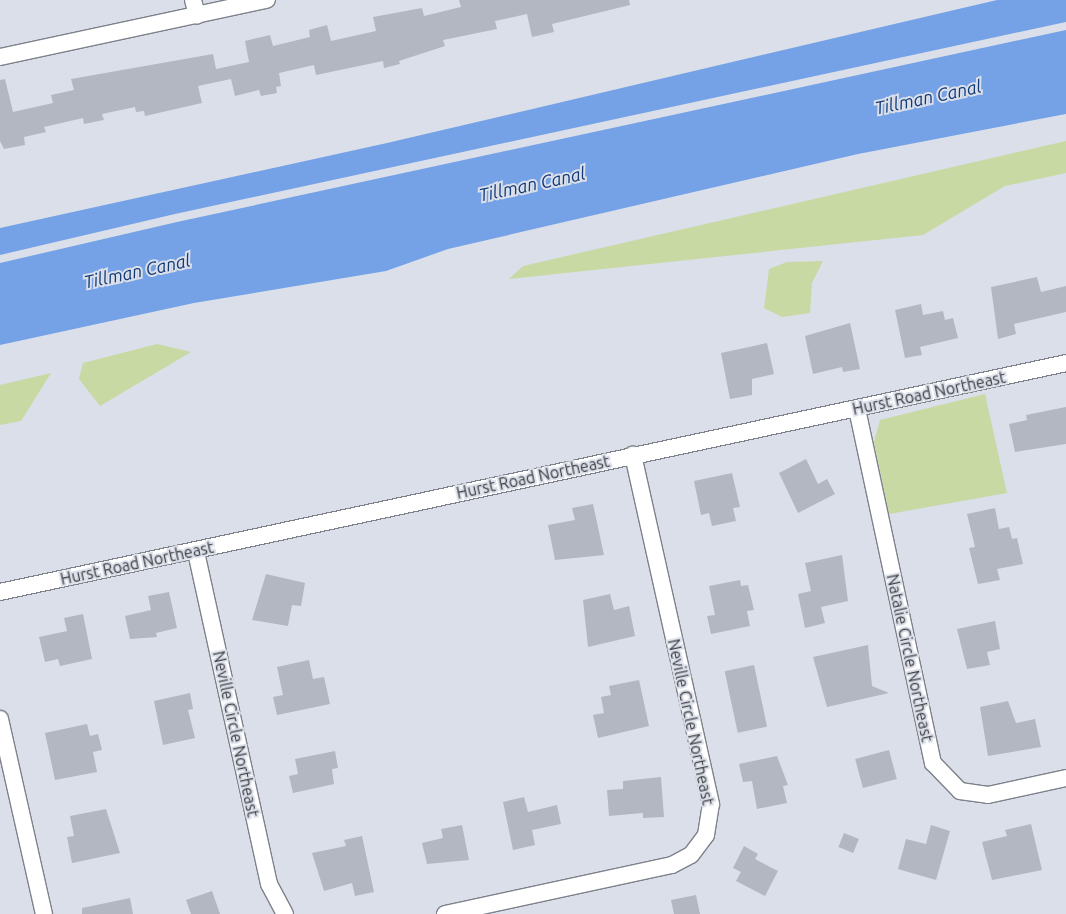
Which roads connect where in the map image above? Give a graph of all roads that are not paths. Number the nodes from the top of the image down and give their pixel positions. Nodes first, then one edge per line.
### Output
1 (267, 0) edge
2 (195, 8) edge
3 (0, 57) edge
4 (1066, 364) edge
5 (857, 409) junction
6 (633, 455) junction
7 (196, 552) junction
8 (0, 592) edge
9 (0, 720) edge
10 (1066, 778) edge
11 (503, 908) edge
12 (44, 914) edge
13 (285, 914) edge
14 (445, 914) edge

1 - 2 street
2 - 3 street
4 - 5 street, Hurst Road Northeast
5 - 6 street, Hurst Road Northeast
5 - 10 street, Natalie Circle Northeast
6 - 7 street, Hurst Road Northeast
6 - 11 street, Neville Circle Northeast
7 - 8 street, Hurst Road Northeast
7 - 13 street, Neville Circle Northeast
9 - 12 street
11 - 14 street, Neville Circle Northeast

